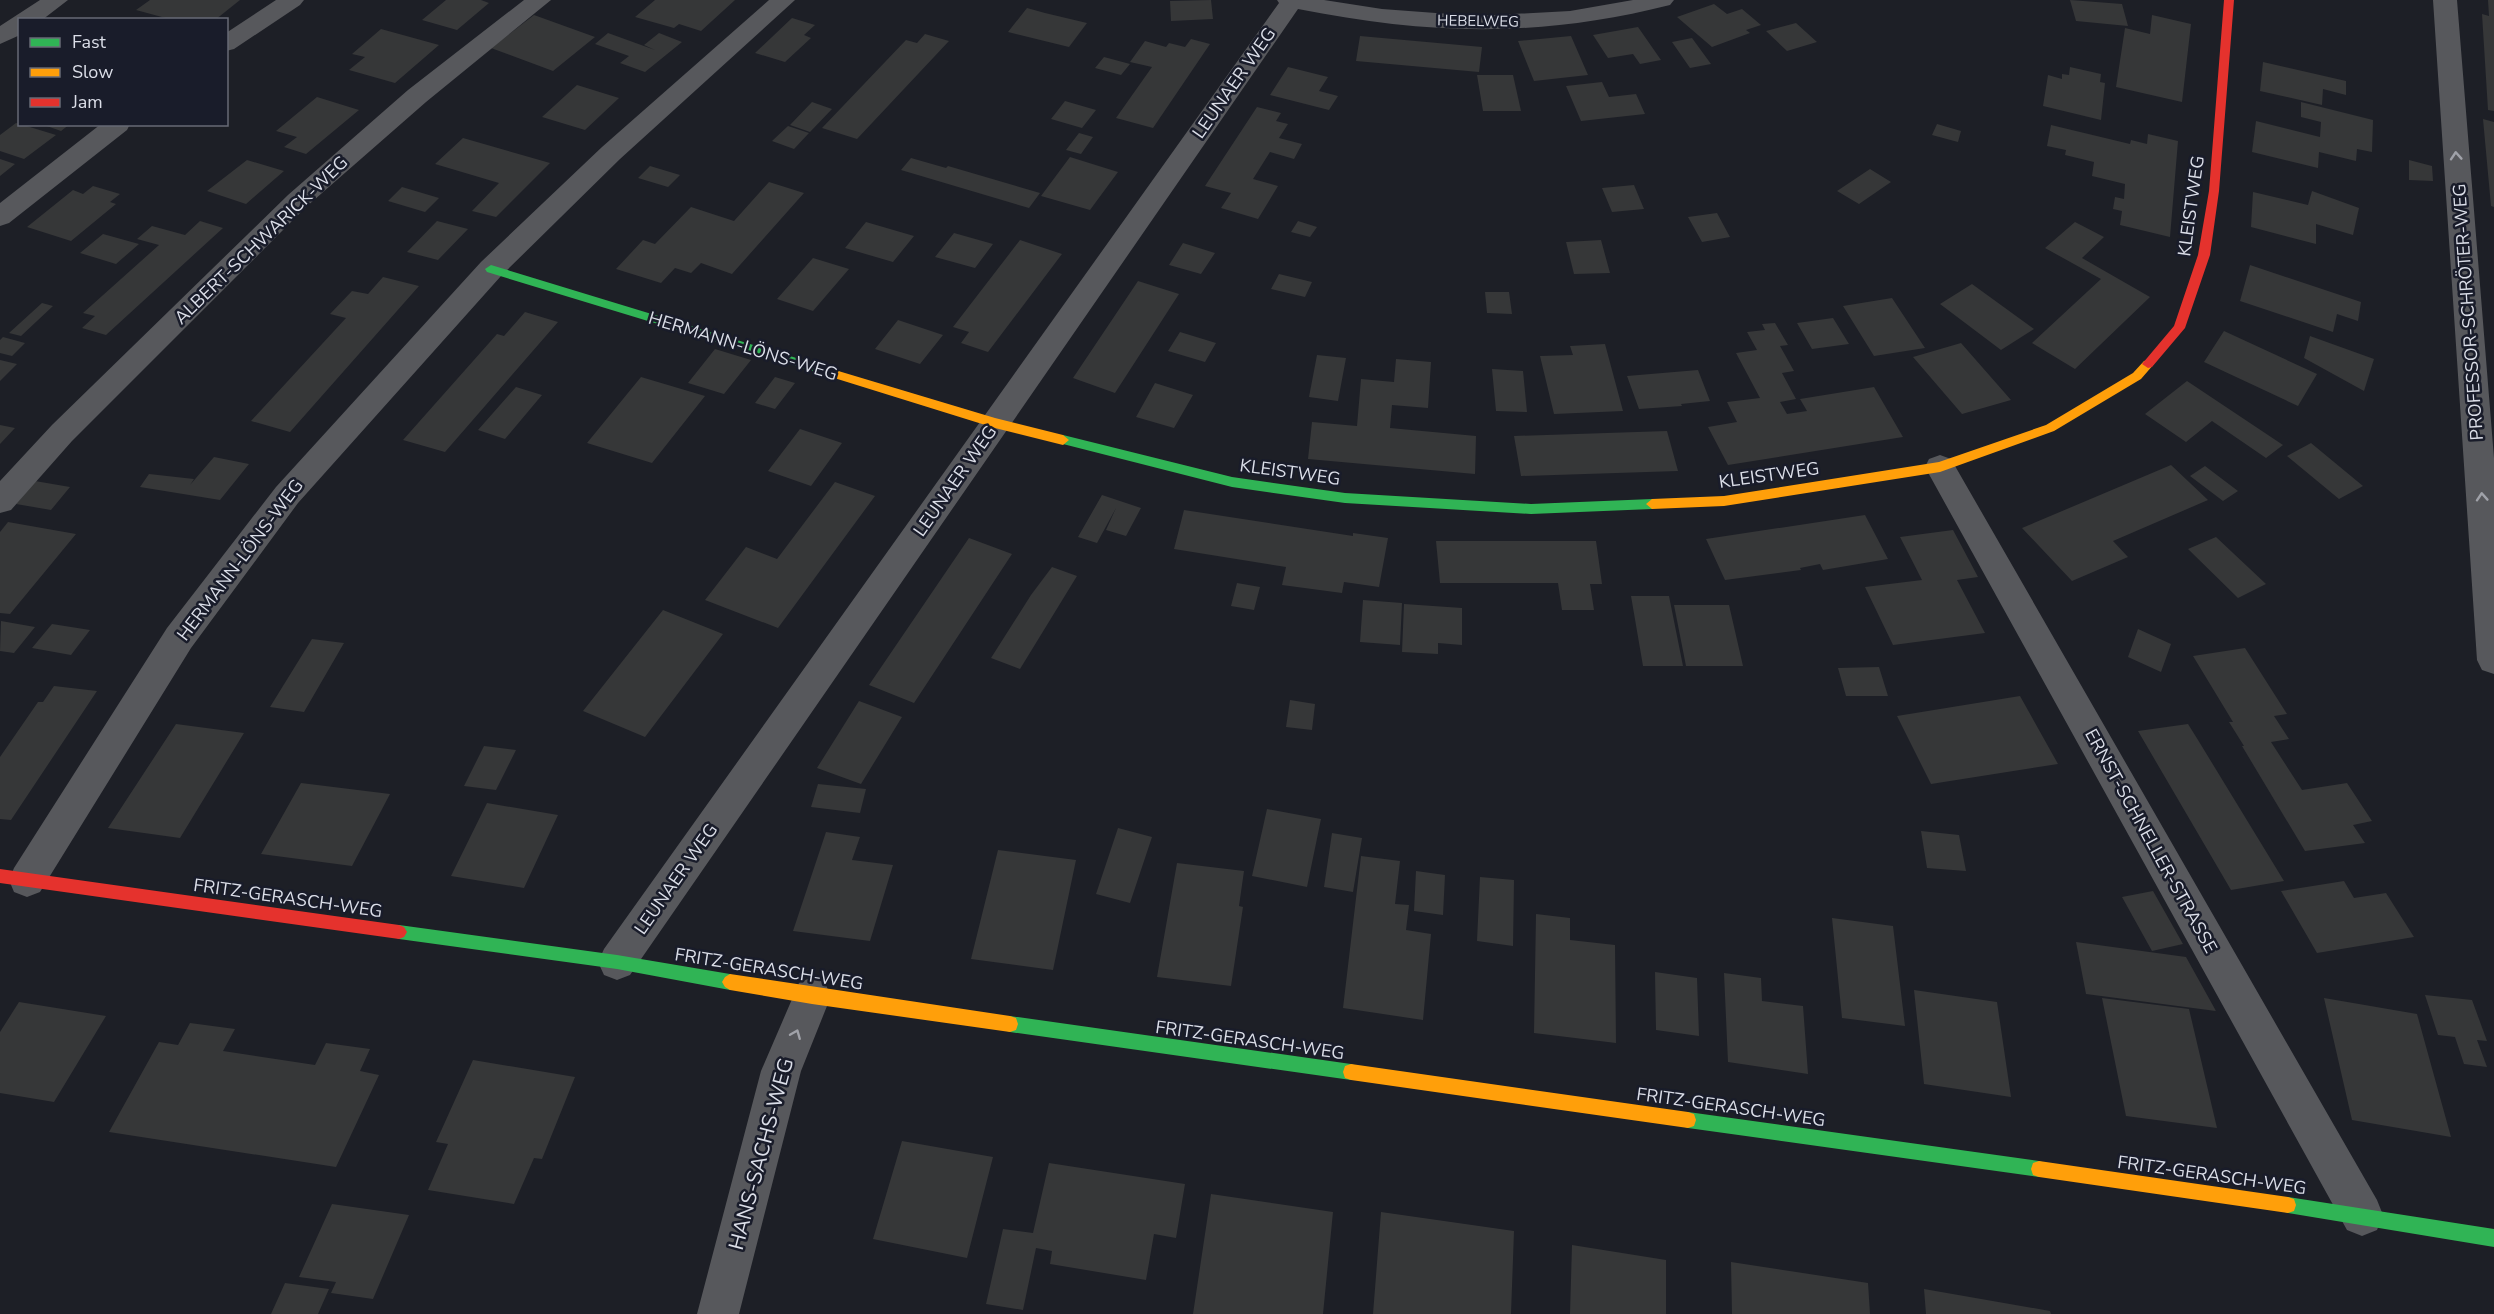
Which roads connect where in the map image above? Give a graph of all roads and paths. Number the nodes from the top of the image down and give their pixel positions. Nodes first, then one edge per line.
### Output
1 (56, 0) edge
2 (292, 0) edge
3 (539, 0) edge
4 (783, 0) edge
5 (1292, 0) edge
6 (1662, 0) edge
7 (2229, 0) edge
8 (2445, 0) edge
9 (29, 18) edge
10 (18, 25) edge
11 (0, 37) edge
12 (228, 43) edge
13 (115, 126) edge
14 (0, 217) edge
15 (491, 269) junction
16 (995, 423) junction
17 (1940, 467) junction
18 (0, 501) edge
19 (2494, 660) edge
20 (14, 878) edge
21 (617, 962) junction
22 (812, 996) junction
23 (2362, 1215) junction
24 (2494, 1238) edge
25 (718, 1314) edge

1 - 9 street
2 - 12 street
3 - 18 street, ALBERT-SCHWARICK-WEG
4 - 15 street, HERMANN-LÖNS-WEG
5 - 6 street, HEBELWEG
5 - 16 street, LEUNAER WEG
7 - 17 street, KLEISTWEG
19 -> 8 street, PROFESSOR-SCHRÖTER-WEG
10 - 11 street
13 - 14 street
15 - 16 street, HERMANN-LÖNS-WEG
15 - 20 street, HERMANN-LÖNS-WEG
16 - 17 street, KLEISTWEG
16 - 21 street, LEUNAER WEG
17 - 23 street, ERNST-SCHNELLER-STRASSE
20 - 21 street, FRITZ-GERASCH-WEG
21 - 22 street, FRITZ-GERASCH-WEG
22 - 23 street, FRITZ-GERASCH-WEG
25 -> 22 street, HANS-SACHS-WEG
23 - 24 street, FRITZ-GERASCH-WEG

